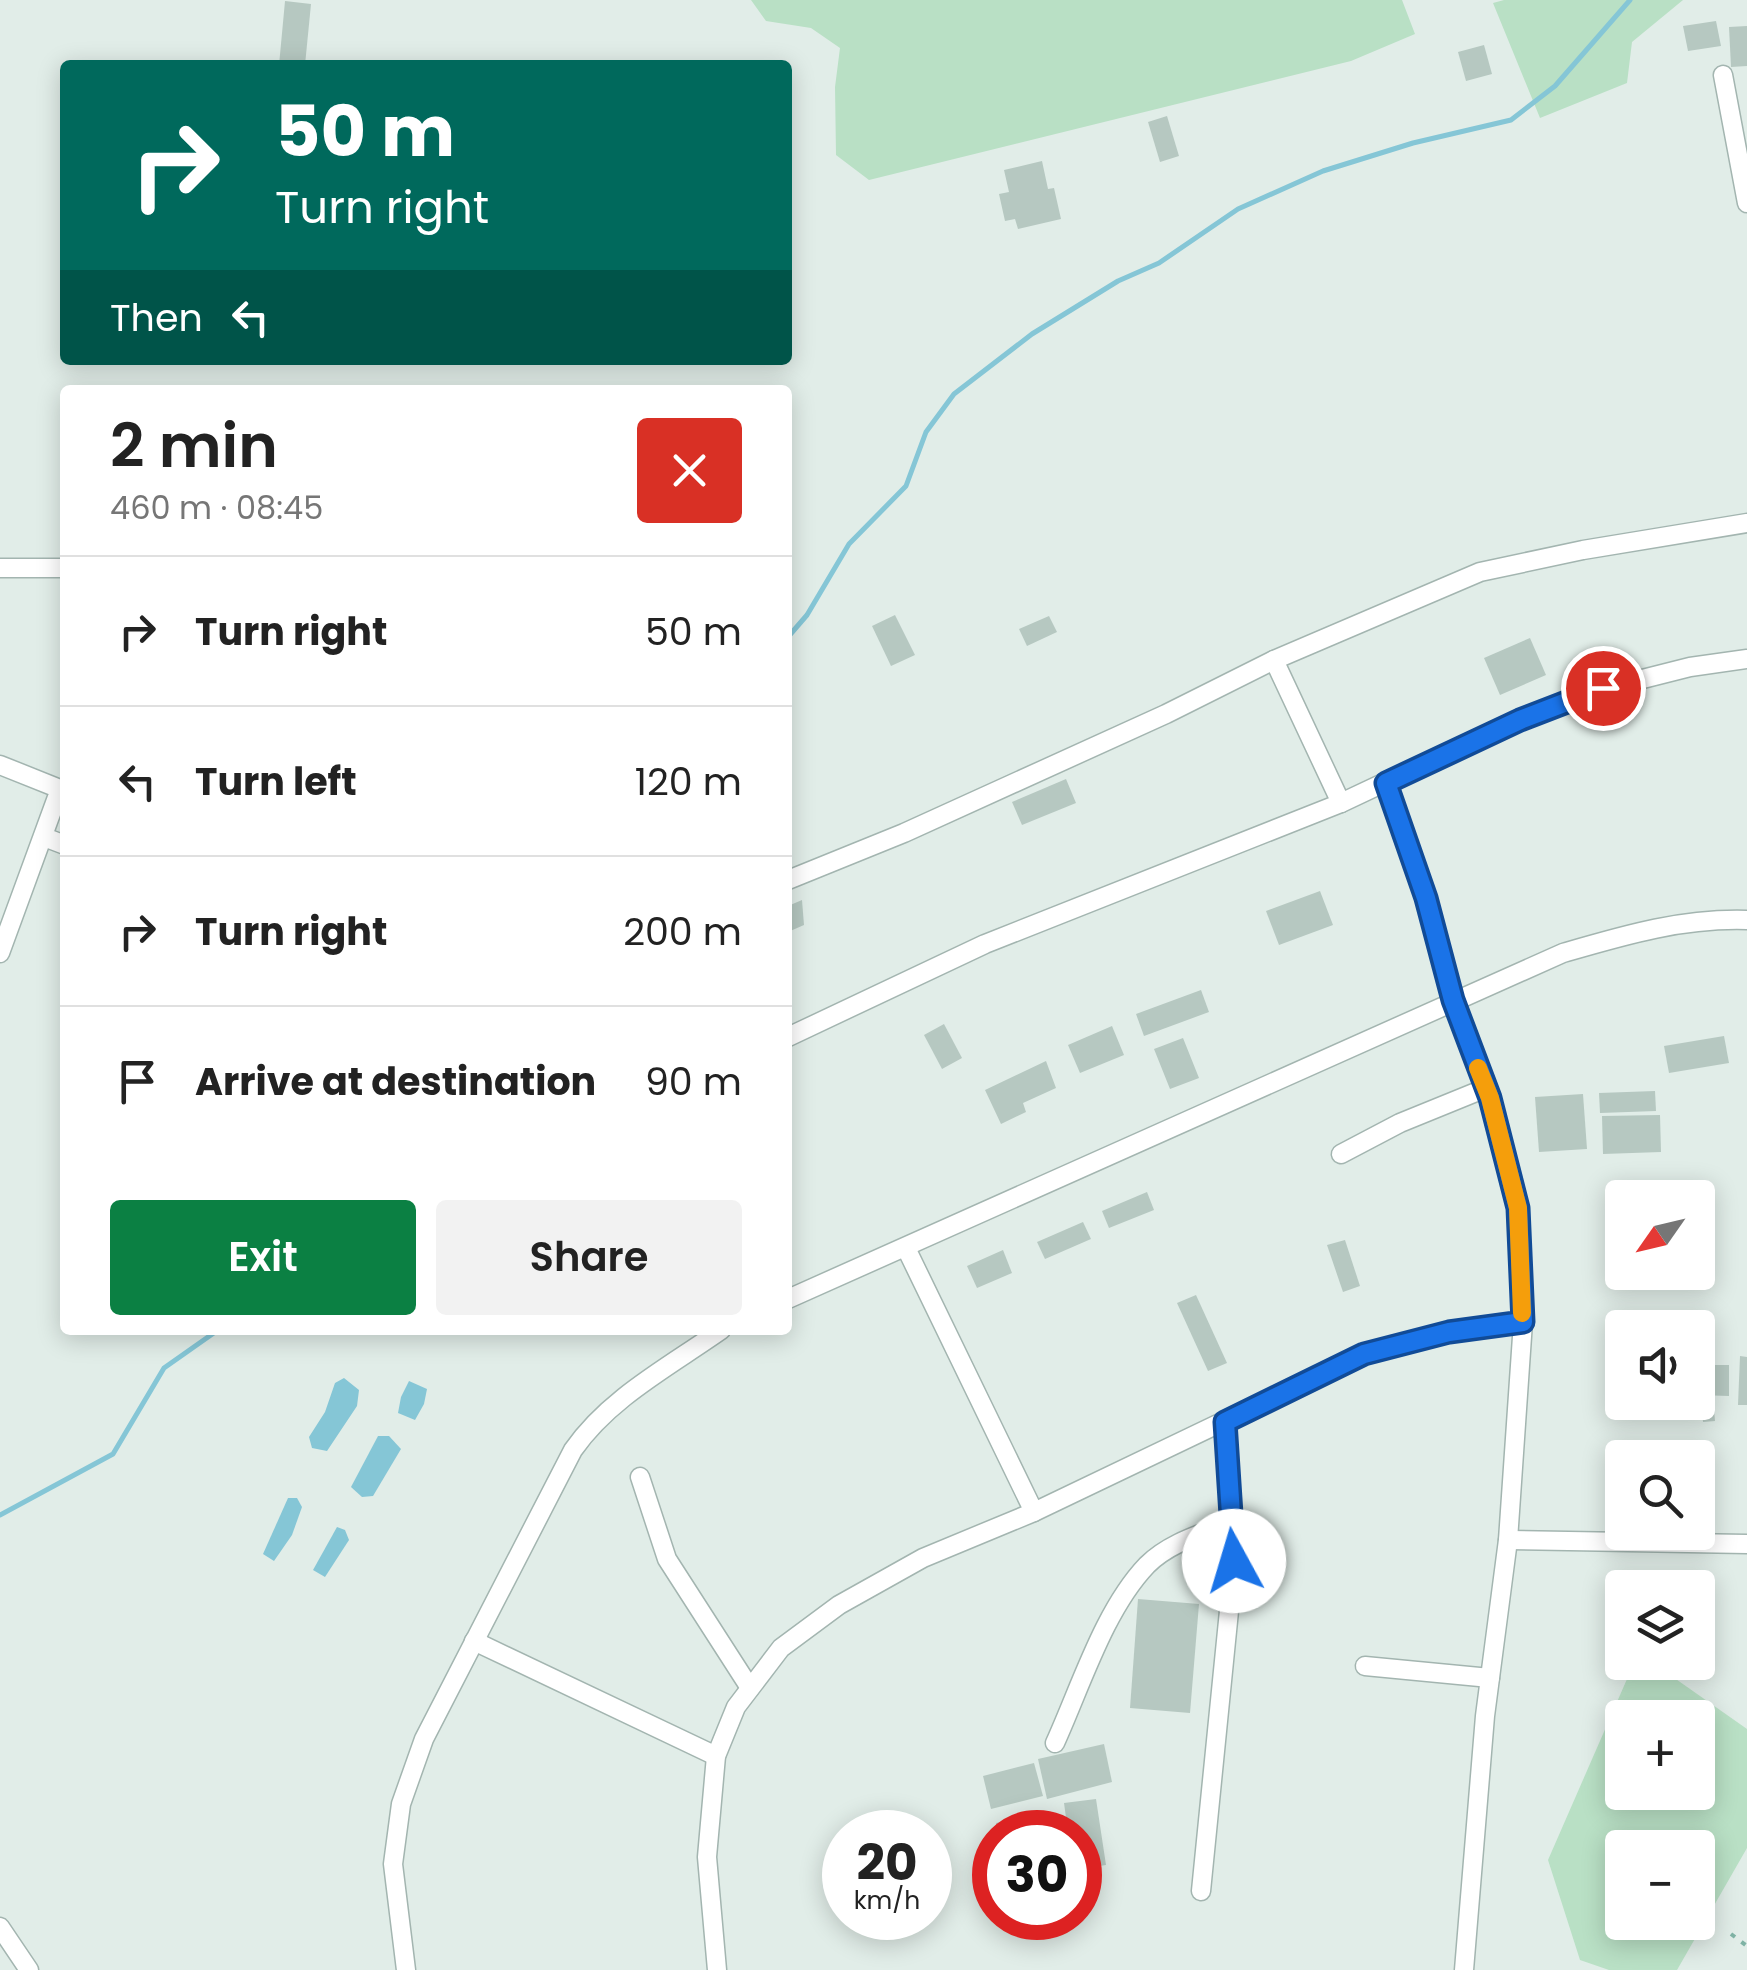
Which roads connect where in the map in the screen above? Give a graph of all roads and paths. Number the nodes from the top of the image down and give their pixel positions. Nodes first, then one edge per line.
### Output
1 (1722, 75) dead end
2 (1747, 203) edge
3 (1747, 524) edge
4 (0, 568) edge
5 (60, 568) edge
6 (1747, 658) edge
7 (1274, 660) junction
8 (0, 765) edge
9 (60, 781) edge
10 (1386, 783) junction
11 (60, 788) edge
12 (1341, 803) junction
13 (44, 838) junction
14 (60, 844) edge
15 (792, 878) edge
16 (1747, 920) edge
17 (0, 953) edge
18 (1453, 1000) junction
19 (792, 1035) edge
20 (1486, 1088) junction
21 (1342, 1154) dead end
22 (906, 1248) junction
23 (792, 1297) edge
24 (1523, 1322) junction
25 (714, 1335) edge
26 (1225, 1422) junction
27 (640, 1477) dead end
28 (1034, 1512) junction
29 (1229, 1523) junction
30 (1508, 1540) junction
31 (1747, 1544) edge
32 (474, 1641) junction
33 (1365, 1666) dead end
34 (1490, 1678) junction
35 (750, 1688) junction
36 (1055, 1743) dead end
37 (716, 1756) junction
38 (1201, 1890) dead end
39 (0, 1927) edge
40 (1732, 1934) dead end
41 (1747, 1946) edge
42 (29, 1970) edge
43 (406, 1970) edge
44 (717, 1970) edge
45 (1464, 1970) edge

1 - 2 street
3 - 7 street
4 - 5 street
6 - 10 street
7 - 12 street
7 - 15 street
8 - 9 street
10 - 12 street
10 - 18 street
11 - 13 street
12 - 19 street
13 - 14 street
13 - 17 street
16 - 18 street
18 - 20 street
18 - 22 street
20 - 21 street
20 - 24 street
22 - 23 street
22 - 28 street
24 - 26 street
24 - 30 street
25 - 32 street
26 - 28 street
26 - 29 street
27 - 35 street
28 - 35 street
29 - 36 street
29 - 38 street
30 - 31 street
30 - 34 street
32 - 37 street
32 - 43 street
33 - 34 street
34 - 45 street
35 - 37 street
37 - 44 street
39 - 42 street
40 - 41 path

